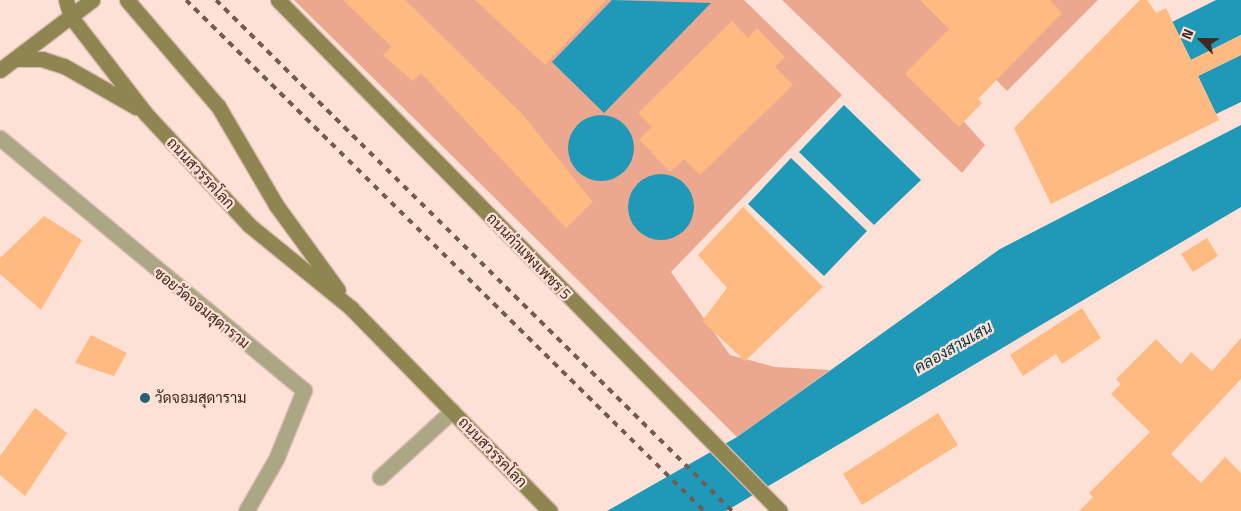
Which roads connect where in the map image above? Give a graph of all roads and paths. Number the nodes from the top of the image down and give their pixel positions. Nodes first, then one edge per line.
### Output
1 (66, 0) edge
2 (92, 0) edge
3 (127, 0) edge
4 (278, 0) edge
5 (71, 17) junction
6 (15, 59) junction
7 (0, 70) edge
8 (146, 114) junction
9 (0, 138) edge
10 (351, 308) junction
11 (452, 411) junction
12 (380, 477) dead end
13 (246, 511) edge
14 (550, 511) edge
15 (780, 511) edge

1 - 5 street
2 - 5 street
3 - 10 street, ถนนสวรรคโลก
4 - 15 street, ถนนกำแพงเพชร 5
5 - 6 street
5 - 8 street, ถนนสวรรคโลก
6 - 7 street
6 - 8 street
8 - 10 street, ถนนสวรรคโลก
9 - 13 street, ซอยวัดจอมสุดาราม
10 - 11 street, ถนนสวรรคโลก
11 - 12 street
11 - 14 street, ถนนสวรรคโลก

